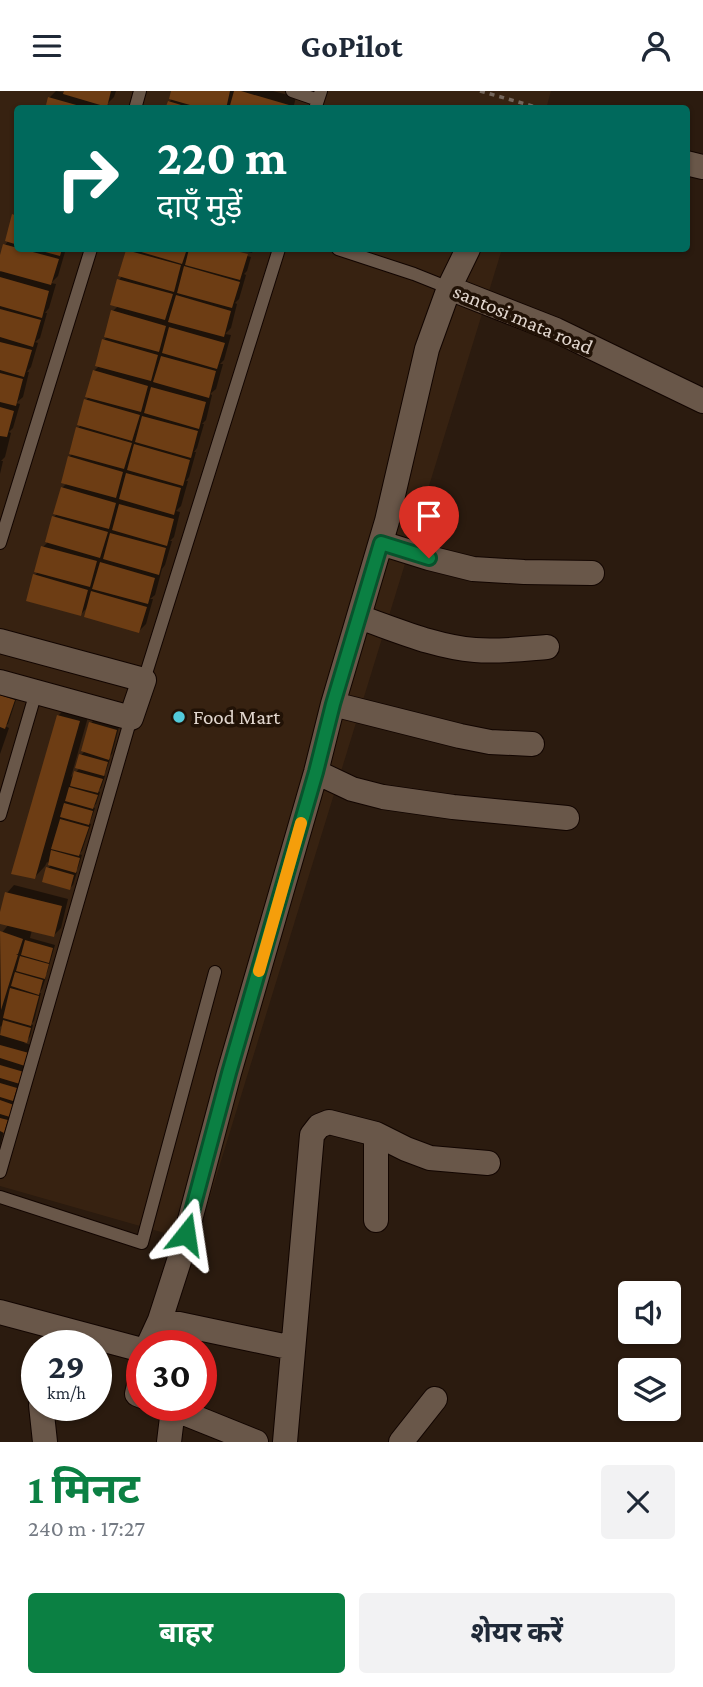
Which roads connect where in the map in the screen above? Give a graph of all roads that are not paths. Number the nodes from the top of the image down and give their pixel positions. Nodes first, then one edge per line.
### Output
1 (292, 91) edge
2 (318, 100) edge
3 (90, 252) edge
4 (278, 252) edge
5 (347, 252) edge
6 (467, 252) edge
7 (449, 288) junction
8 (703, 401) edge
9 (0, 543) edge
10 (381, 543) junction
11 (592, 573) dead end
12 (359, 617) junction
13 (0, 641) edge
14 (547, 647) dead end
15 (144, 680) junction
16 (0, 682) edge
17 (36, 692) junction
18 (333, 704) junction
19 (131, 718) junction
20 (532, 744) dead end
21 (316, 772) junction
22 (0, 815) edge
23 (567, 818) dead end
24 (215, 972) dead end
25 (376, 1134) junction
26 (488, 1163) dead end
27 (0, 1171) edge
28 (0, 1197) edge
29 (376, 1220) dead end
30 (0, 1312) edge
31 (160, 1320) junction
32 (31, 1330) edge
33 (155, 1330) edge
34 (293, 1348) junction
35 (435, 1399) dead end
36 (43, 1421) edge
37 (168, 1421) edge
38 (203, 1421) edge
39 (45, 1442) edge
40 (169, 1442) edge
41 (256, 1442) edge
42 (285, 1442) edge
43 (401, 1442) edge

1 - 2 lane
3 - 9 lane
4 - 15 lane
5 - 7 lane, santosi mata road
6 - 7 street
7 - 8 street, santosi mata road
7 - 10 street
10 - 11 street
10 - 12 street
12 - 14 street
12 - 18 street
13 - 15 street
15 - 19 street
16 - 17 street
17 - 19 street
17 - 22 lane
18 - 20 street
18 - 21 street
19 - 27 lane
21 - 23 street
21 - 31 street
24 - 28 lane
25 - 26 street
25 - 29 street
25 - 34 street
30 - 32 street
31 - 33 street
31 - 34 street
34 - 42 street
35 - 43 street
36 - 39 street
37 - 40 street
38 - 41 street

